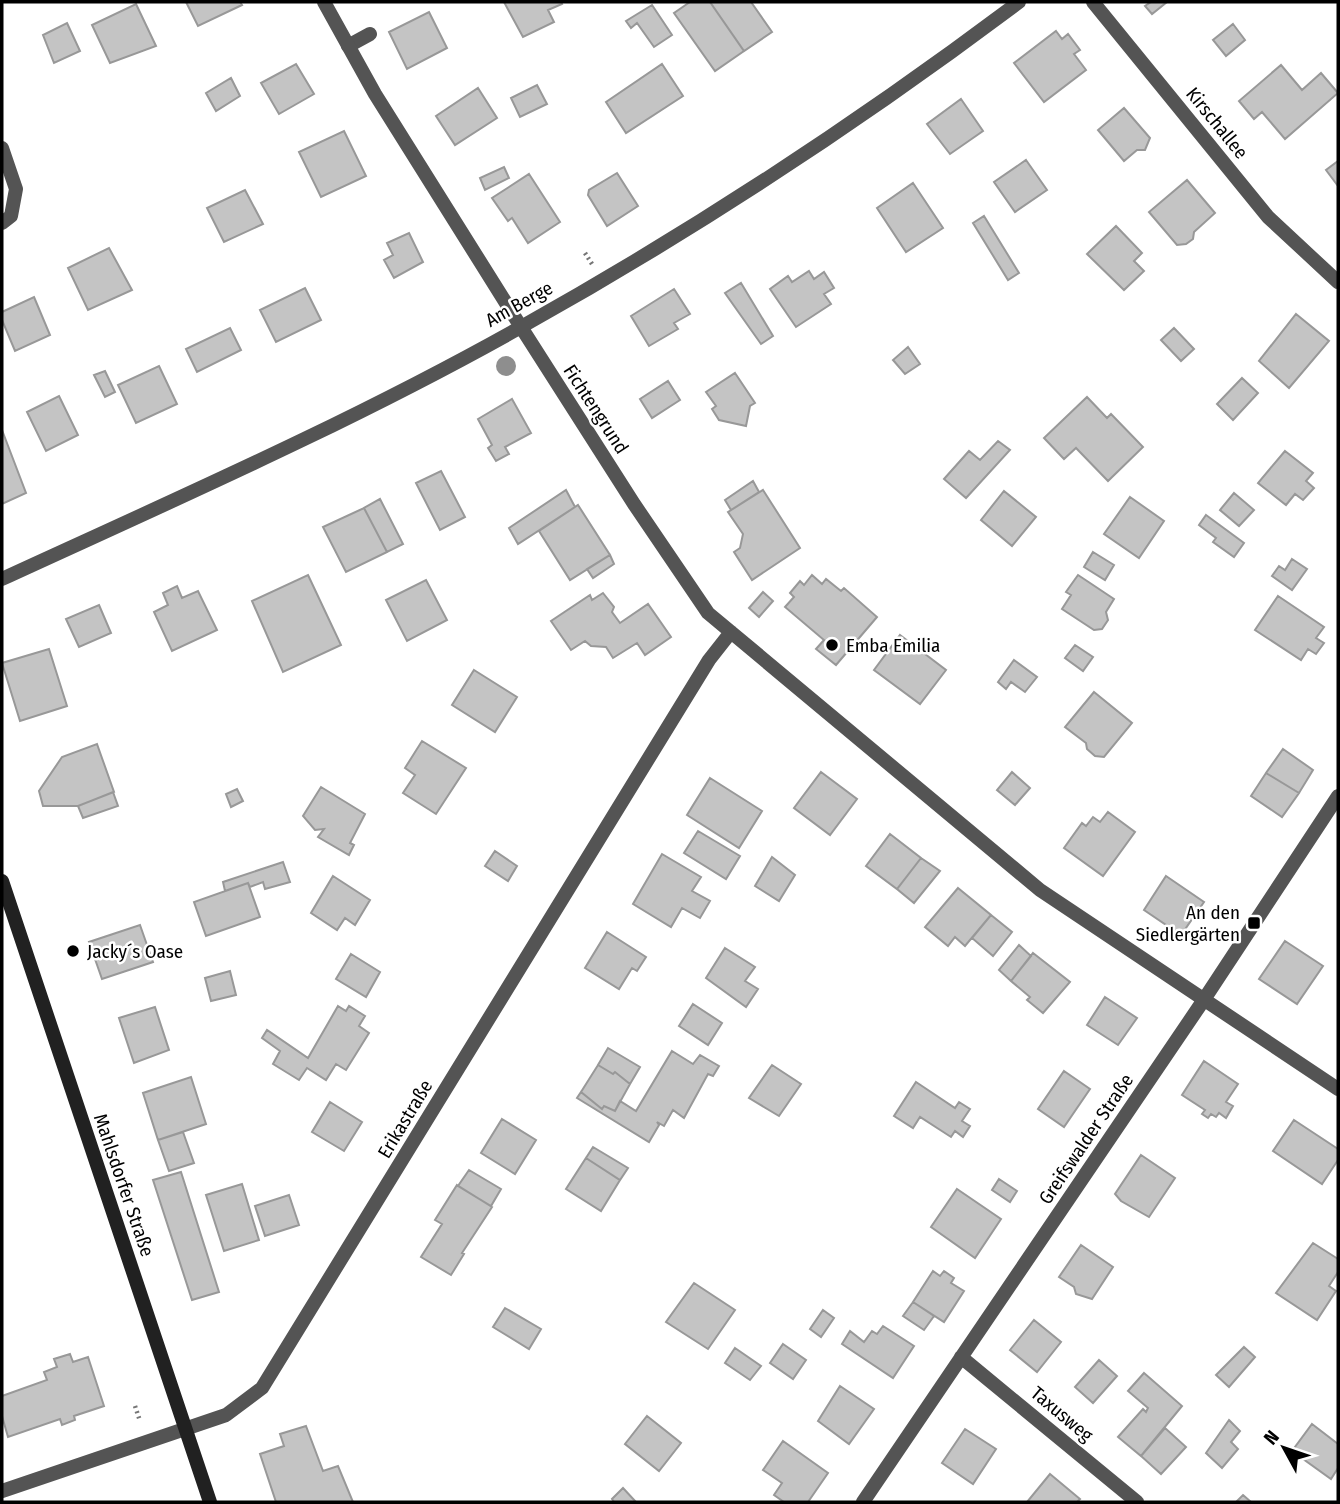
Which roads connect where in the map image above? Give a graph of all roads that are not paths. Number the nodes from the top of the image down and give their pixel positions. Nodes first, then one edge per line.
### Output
1 (324, 2) edge
2 (1019, 2) edge
3 (1093, 2) edge
4 (1000, 8) edge
5 (370, 34) dead end
6 (348, 46) junction
7 (2, 148) edge
8 (2, 223) edge
9 (1338, 282) edge
10 (521, 327) junction
11 (2, 579) edge
12 (731, 632) junction
13 (1338, 796) edge
14 (2, 881) edge
15 (1203, 1002) junction
16 (1338, 1090) edge
17 (961, 1357) junction
18 (186, 1428) junction
19 (2, 1491) edge
20 (210, 1502) edge
21 (863, 1502) edge
22 (1137, 1502) edge

1 - 6 street, Fichtengrund
2 - 4 street, Am Berge
3 - 9 street, Kirschallee
4 - 10 street, Am Berge
5 - 6 street
6 - 10 street, Fichtengrund
7 - 8 street
10 - 11 street, Am Berge
10 - 12 street, Fichtengrund
12 - 15 street, Fichtengrund
12 - 18 street, Erikastraße
13 - 15 street, Greifswalder Straße
14 - 18 main road, Mahlsdorfer Straße
15 - 16 street
15 - 17 street, Greifswalder Straße
17 - 21 street, Greifswalder Straße
17 - 22 street, Taxusweg
18 - 19 street, Erikastraße
18 - 20 main road, Mahlsdorfer Straße

